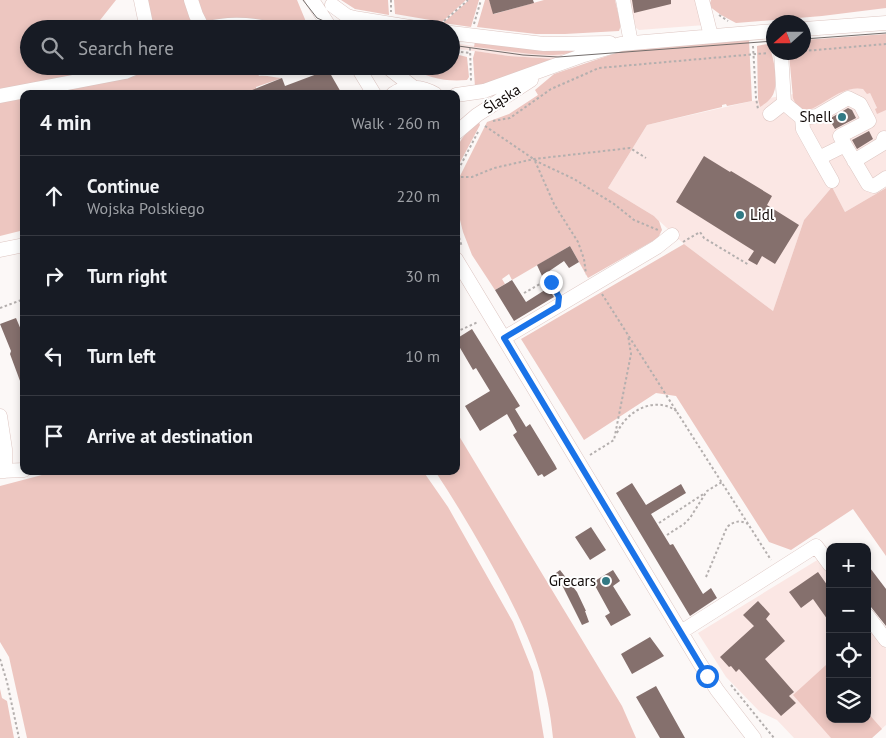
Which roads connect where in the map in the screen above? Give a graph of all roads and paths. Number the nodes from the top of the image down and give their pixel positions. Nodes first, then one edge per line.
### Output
1 (141, 0) edge
2 (191, 0) edge
3 (312, 0) edge
4 (391, 0) edge
5 (468, 0) edge
6 (481, 0) edge
7 (623, 0) edge
8 (702, 0) edge
9 (330, 2) edge
10 (714, 11) dead end
11 (392, 17) dead end
12 (145, 20) edge
13 (199, 20) edge
14 (325, 20) edge
15 (344, 20) edge
16 (366, 20) edge
17 (453, 20) edge
18 (886, 23) edge
19 (734, 26) dead end
20 (811, 28) edge
21 (473, 29) dead end
22 (460, 32) edge
23 (766, 32) edge
24 (752, 33) junction
25 (711, 36) junction
26 (626, 44) junction
27 (886, 44) edge
28 (811, 49) edge
29 (460, 52) edge
30 (766, 53) edge
31 (754, 54) junction
32 (776, 60) edge
33 (550, 69) junction
34 (109, 75) edge
35 (362, 75) edge
36 (398, 75) edge
37 (471, 82) dead end
38 (413, 87) junction
39 (31, 90) edge
40 (372, 90) edge
41 (401, 90) edge
42 (426, 90) edge
43 (20, 92) edge
44 (460, 94) edge
45 (0, 96) edge
46 (784, 103) junction
47 (765, 115) joint
48 (802, 118) junction
49 (869, 121) junction
50 (492, 122) dead end
51 (483, 123) dead end
52 (460, 130) edge
53 (479, 132) dead end
54 (885, 138) edge
55 (845, 145) junction
56 (646, 158) dead end
57 (819, 158) junction
58 (534, 159) junction
59 (854, 162) junction
60 (460, 168) edge
61 (460, 176) edge
62 (886, 178) edge
63 (832, 181) dead end
64 (672, 235) joint
65 (20, 246) edge
66 (0, 250) edge
67 (460, 265) edge
68 (590, 282) junction
69 (524, 293) dead end
70 (20, 300) edge
71 (558, 306) junction
72 (0, 308) edge
73 (483, 320) dead end
74 (460, 330) edge
75 (628, 332) junction
76 (504, 338) junction
77 (680, 414) junction
78 (0, 416) edge
79 (614, 440) junction
80 (579, 462) junction
81 (20, 470) edge
82 (2, 471) edge
83 (722, 482) junction
84 (707, 491) junction
85 (659, 523) dead end
86 (750, 526) junction
87 (667, 535) dead end
88 (826, 560) edge
89 (778, 571) junction
90 (706, 577) dead end
91 (871, 620) edge
92 (681, 632) junction
93 (886, 640) edge
94 (0, 659) edge
95 (19, 738) edge
96 (754, 738) edge

1 - 12 street
2 - 13 street
3 - 14 street
4 - 11 path
5 - 17 path
6 - 21 path
7 - 26 street
8 - 25 street
9 - 15 street
9 - 16 street
10 - 19 path
18 - 20 street
22 - 26 street
23 - 24 street, Śląska
24 - 25 street, Śląska
24 - 31 path
25 - 26 street, Śląska
26 - 33 street, Śląska
27 - 28 path
29 - 37 path
30 - 31 path
31 - 47 path
31 - 50 path
32 - 46 street
33 - 44 street, Śląska
33 - 52 street, Śląska
34 - 39 street
35 - 40 street
36 - 38 street
38 - 41 street
38 - 42 street
43 - 45 street
46 - 47 street
46 - 48 street
48 - 49 street
48 - 57 street
49 - 54 street
49 - 55 street
51 - 58 path
53 - 60 path
54 - 59 street
55 - 57 street
55 - 59 street
56 - 58 path
57 - 63 street
58 - 61 path
58 - 64 path
58 - 68 path
59 - 62 street
64 - 68 street
65 - 66 street
67 - 76 street
68 - 71 street
68 - 75 path
69 - 71 path
70 - 72 path
71 - 76 street
73 - 74 path
75 - 77 path
75 - 79 path
76 - 80 street
77 - 79 path
77 - 83 path
78 - 82 street
79 - 80 path
80 - 92 street
81 - 82 street
83 - 84 path
83 - 86 path
84 - 85 path
84 - 87 path
86 - 89 path
86 - 90 path
88 - 89 street
89 - 92 street
91 - 93 street
92 - 96 street
94 - 95 path

